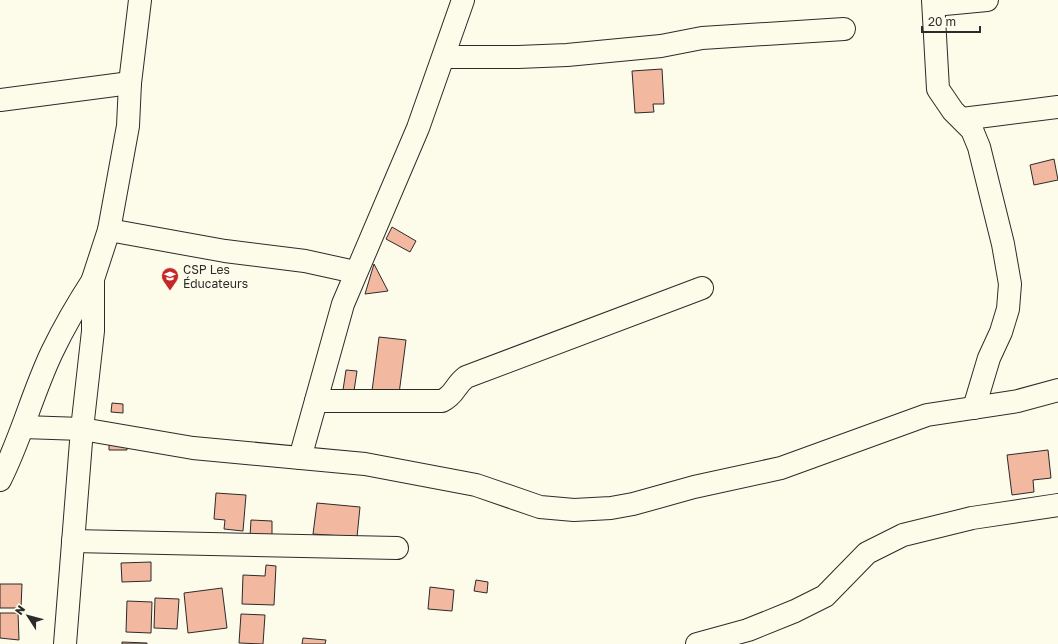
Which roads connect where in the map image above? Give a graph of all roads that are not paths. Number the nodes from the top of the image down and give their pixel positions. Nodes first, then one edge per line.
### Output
1 (140, 0) edge
2 (463, 0) edge
3 (987, 0) edge
4 (933, 3) edge
5 (844, 29) dead end
6 (444, 56) junction
7 (130, 83) junction
8 (0, 100) edge
9 (1058, 107) edge
10 (962, 119) junction
11 (109, 230) junction
12 (355, 272) junction
13 (93, 279) junction
14 (702, 288) dead end
15 (1058, 390) edge
16 (316, 401) junction
17 (974, 408) junction
18 (23, 427) junction
19 (82, 429) junction
20 (300, 458) junction
21 (0, 480) edge
22 (1058, 505) edge
23 (73, 541) junction
24 (397, 548) dead end
25 (65, 644) edge
26 (697, 644) edge

1 - 7 street
2 - 6 street
3 - 4 street
4 - 10 street
5 - 6 street
6 - 12 street
7 - 8 street
7 - 11 street
9 - 10 street
10 - 17 street
11 - 12 street
11 - 13 street
12 - 16 street
13 - 18 street
13 - 19 street
14 - 16 street
15 - 17 street
16 - 20 street
17 - 20 street
18 - 19 street
18 - 21 street
19 - 20 street
19 - 23 street
22 - 26 street
23 - 24 street
23 - 25 street

